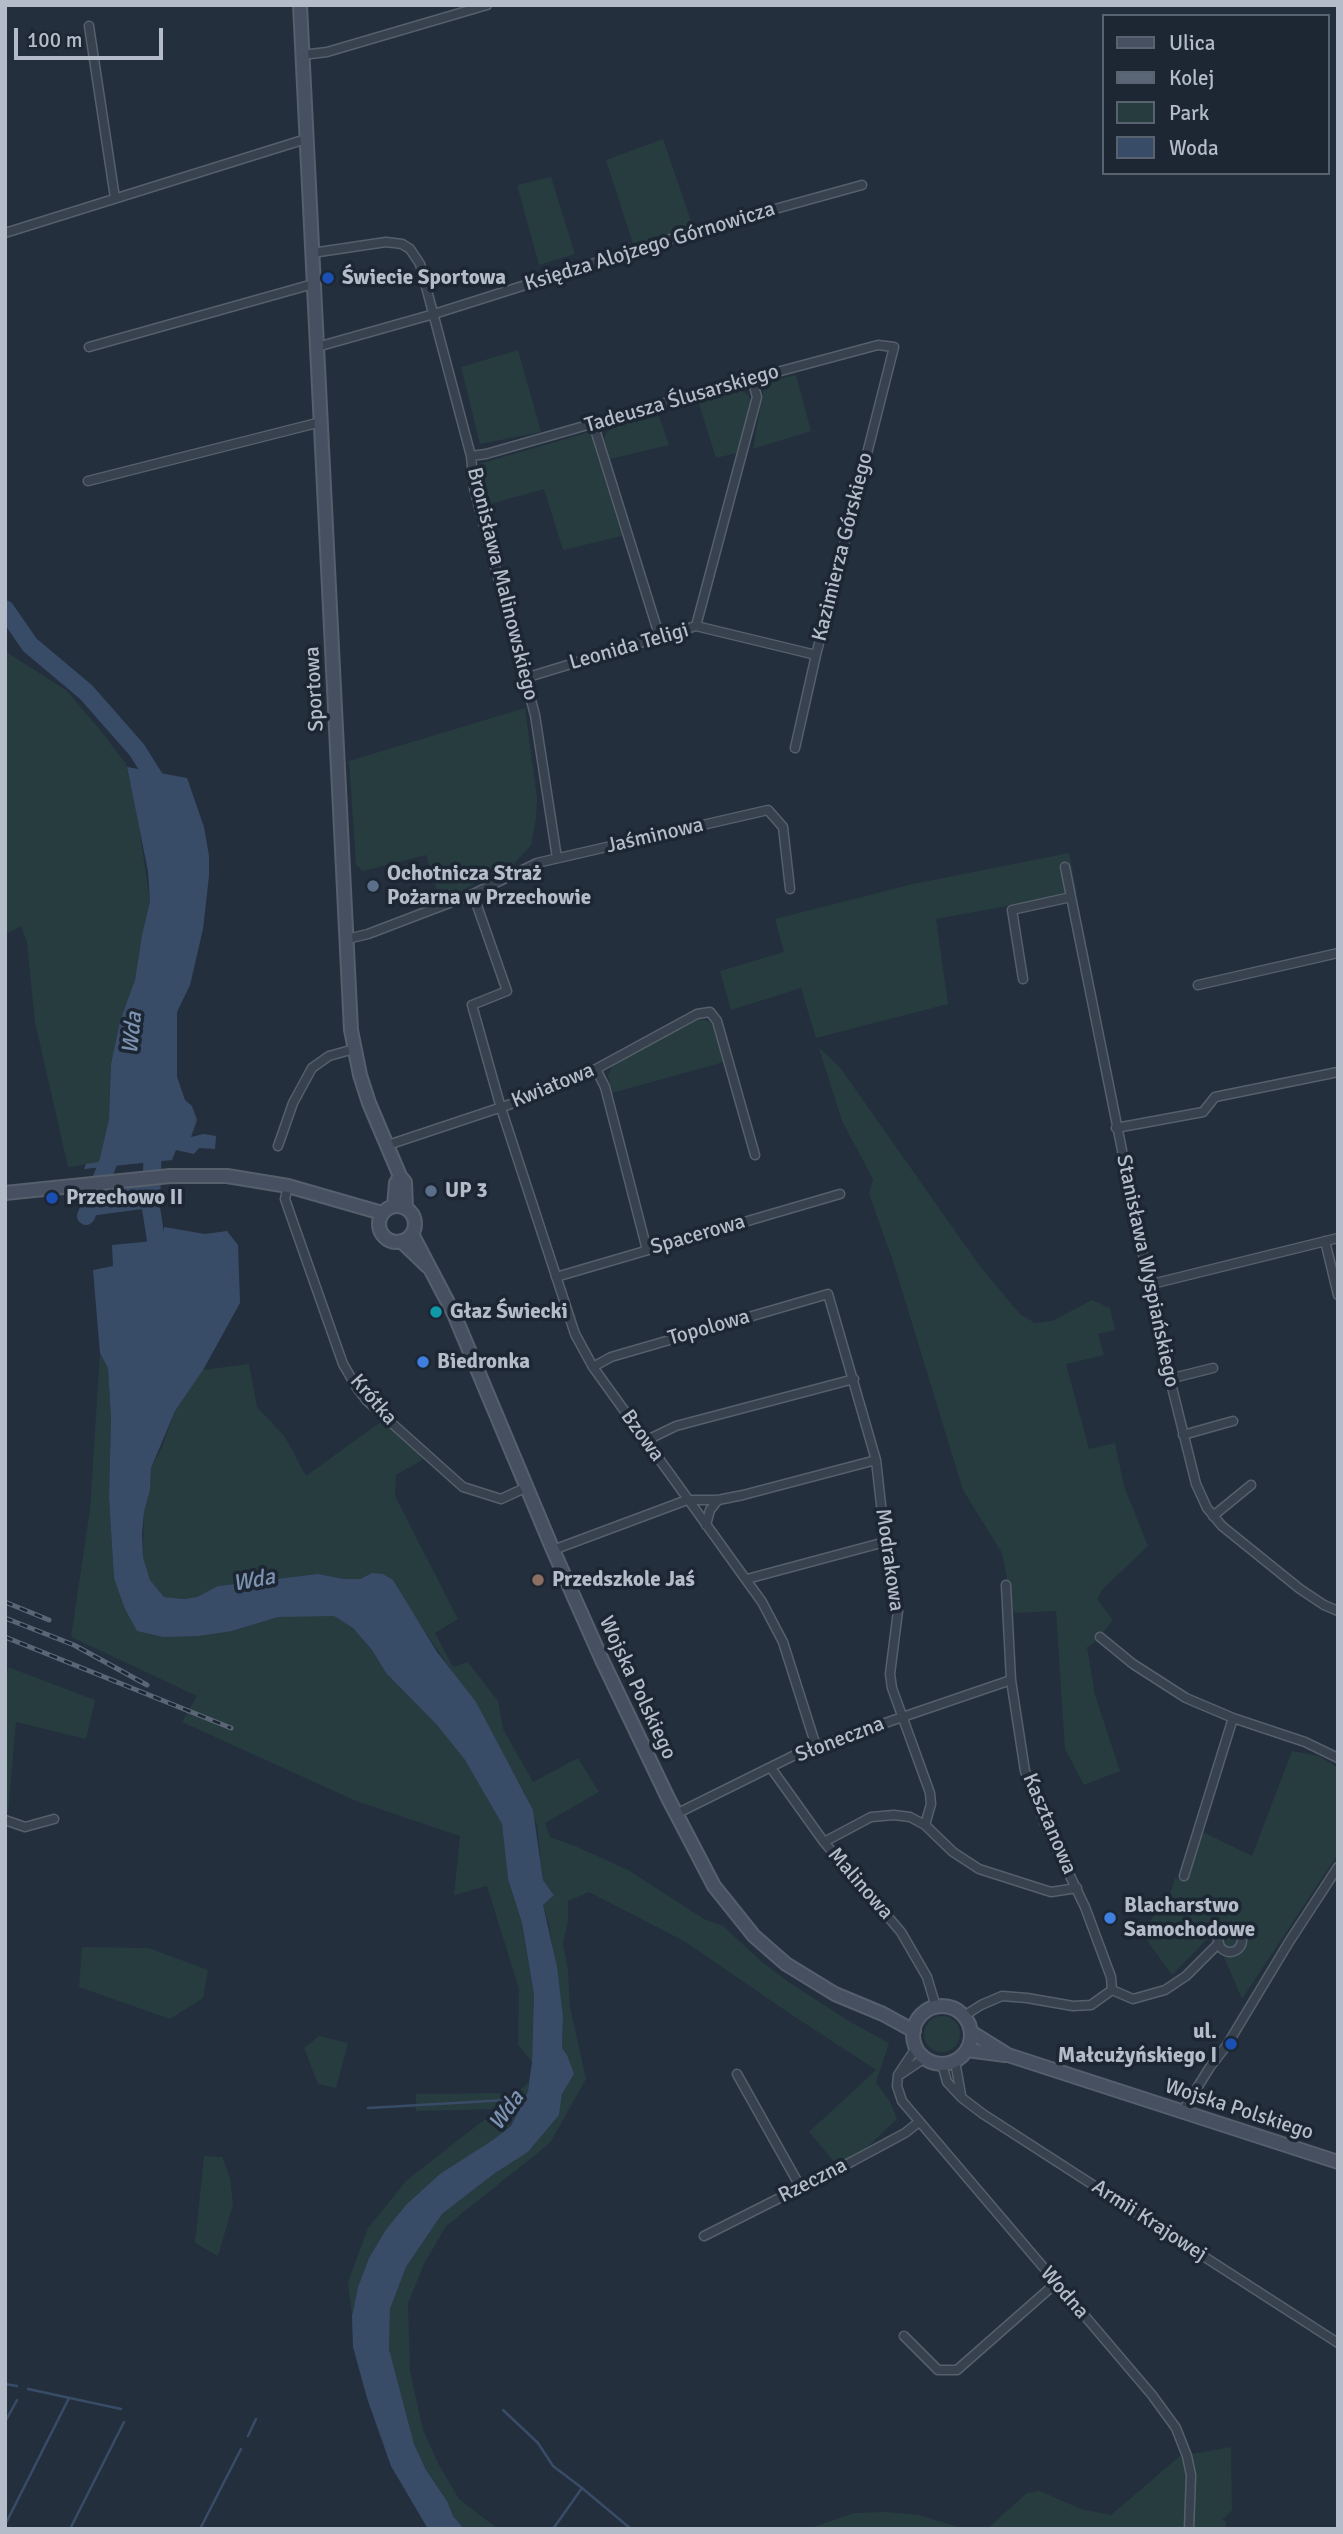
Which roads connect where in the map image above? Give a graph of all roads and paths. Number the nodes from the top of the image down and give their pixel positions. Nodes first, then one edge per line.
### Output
1 (300, 5) edge
2 (487, 5) edge
3 (89, 26) dead end
4 (302, 55) junction
5 (306, 139) junction
6 (862, 185) dead end
7 (115, 198) junction
8 (5, 233) edge
9 (312, 253) junction
10 (313, 284) junction
11 (433, 313) junction
12 (89, 347) dead end
13 (317, 347) junction
14 (894, 347) joint
15 (751, 379) junction
16 (321, 422) junction
17 (593, 423) junction
18 (471, 456) junction
19 (88, 481) dead end
20 (696, 626) junction
21 (660, 638) junction
22 (816, 655) junction
23 (525, 678) junction
24 (795, 748) dead end
25 (557, 858) junction
26 (1065, 867) dead end
27 (790, 889) dead end
28 (473, 894) junction
29 (1071, 897) junction
30 (347, 939) junction
31 (1338, 953) edge
32 (1023, 979) dead end
33 (1198, 985) dead end
34 (354, 1049) junction
35 (596, 1069) junction
36 (1338, 1072) edge
37 (501, 1108) junction
38 (1116, 1128) junction
39 (388, 1145) junction
40 (278, 1146) dead end
41 (755, 1154) dead end
42 (288, 1186) junction
43 (5, 1193) edge
44 (839, 1194) dead end
45 (400, 1207) junction
46 (381, 1219) junction
47 (407, 1238) junction
48 (1338, 1238) edge
49 (1325, 1241) junction
50 (647, 1250) junction
51 (556, 1277) junction
52 (1148, 1285) junction
53 (828, 1294) joint
54 (1338, 1295) edge
55 (593, 1367) junction
56 (1213, 1368) dead end
57 (854, 1378) junction
58 (1169, 1379) junction
59 (1233, 1421) dead end
60 (1183, 1435) junction
61 (645, 1441) junction
62 (876, 1460) junction
63 (1251, 1486) dead end
64 (527, 1487) junction
65 (687, 1500) junction
66 (718, 1500) junction
67 (1213, 1516) junction
68 (706, 1525) junction
69 (885, 1542) junction
70 (553, 1550) junction
71 (747, 1579) junction
72 (1006, 1585) dead end
73 (1338, 1611) edge
74 (1100, 1637) dead end
75 (1011, 1680) junction
76 (902, 1717) junction
77 (1233, 1718) junction
78 (816, 1746) junction
79 (1338, 1758) edge
80 (771, 1768) junction
81 (676, 1814) junction
82 (54, 1819) dead end
83 (5, 1821) edge
84 (925, 1825) junction
85 (824, 1842) junction
86 (1338, 1867) edge
87 (1184, 1876) dead end
88 (1077, 1888) junction
89 (1219, 1943) dead end
90 (1112, 1990) junction
91 (936, 2007) junction
92 (883, 2014) junction
93 (964, 2016) junction
94 (919, 2017) junction
95 (914, 2031) junction
96 (971, 2032) junction
97 (916, 2048) junction
98 (967, 2050) junction
99 (1009, 2055) junction
100 (925, 2058) junction
101 (956, 2061) junction
102 (942, 2064) junction
103 (737, 2074) dead end
104 (898, 2075) junction
105 (962, 2098) junction
106 (1182, 2112) junction
107 (919, 2122) junction
108 (1338, 2162) edge
109 (801, 2188) junction
110 (704, 2236) dead end
111 (1056, 2283) junction
112 (904, 2336) dead end
113 (1338, 2343) edge
114 (1189, 2529) edge

1 - 4 street, Sportowa
2 - 4 street
3 - 7 street
4 - 5 street, Sportowa
5 - 7 street
5 - 9 street, Sportowa
6 - 11 street, Księdza Alojzego Górnowicza
7 - 8 street
9 - 10 street, Sportowa
9 - 11 street, Bronisława Malinowskiego
10 - 12 street
10 - 13 street, Sportowa
11 - 13 street, Księdza Alojzego Górnowicza
11 - 18 street, Bronisława Malinowskiego
13 - 16 street, Sportowa
14 - 15 street, Tadeusza Ślusarskiego
14 - 22 street, Kazimierza Górskiego
15 - 17 street, Tadeusza Ślusarskiego
15 - 20 street
16 - 19 street
16 - 30 street, Sportowa
17 - 18 street, Tadeusza Ślusarskiego
17 - 21 street
18 - 23 street, Bronisława Malinowskiego
20 - 21 street, Leonida Teligi
20 - 22 street, Leonida Teligi
21 - 23 street, Leonida Teligi
22 - 24 street, Kazimierza Górskiego
23 - 25 street, Bronisława Malinowskiego
25 - 27 street, Jaśminowa
25 - 28 street, Jaśminowa
26 - 29 street, Stanisława Wyspiańskiego
28 - 30 street, Jaśminowa
28 - 37 street, Bzowa
29 - 32 street
29 - 38 street, Stanisława Wyspiańskiego
30 - 34 street, Sportowa
31 - 33 street
34 - 39 street, Sportowa
34 - 40 street
35 - 37 street, Kwiatowa
35 - 41 street, Kwiatowa
35 - 50 street
36 - 38 street
37 - 39 street, Kwiatowa
37 - 51 street, Bzowa
38 - 52 street, Stanisława Wyspiańskiego
39 - 45 street, Sportowa
42 - 43 street
42 - 46 street
42 - 64 street, Krótka
44 - 50 street, Spacerowa
45 - 46 street
45 - 47 street
46 - 47 street
47 - 64 street, Wojska Polskiego
48 - 49 street
49 - 52 street
49 - 54 street
50 - 51 street, Spacerowa
51 - 55 street, Bzowa
52 - 58 street, Stanisława Wyspiańskiego
53 - 55 street, Topolowa
53 - 57 street, Modrakowa
55 - 61 street, Bzowa
56 - 58 street
57 - 61 street
57 - 62 street, Modrakowa
58 - 60 street, Stanisława Wyspiańskiego
59 - 60 street
60 - 67 street, Stanisława Wyspiańskiego
61 - 65 street, Bzowa
62 - 66 street
62 - 69 street, Modrakowa
63 - 67 street
64 - 70 street, Wojska Polskiego
65 - 66 street
65 - 68 street, Bzowa
65 - 70 street
66 - 68 street
67 - 73 street, Stanisława Wyspiańskiego
68 - 71 street, Bzowa
69 - 71 street
69 - 76 street, Modrakowa
70 - 81 street, Wojska Polskiego
71 - 78 street, Bzowa
72 - 75 street, Kasztanowa
74 - 77 street
75 - 76 street, Słoneczna
75 - 88 street, Kasztanowa
76 - 78 street, Słoneczna
76 - 84 street, Modrakowa
77 - 79 street
77 - 87 street
78 - 80 street, Słoneczna
80 - 81 street, Słoneczna
80 - 85 street, Malinowa
81 - 92 street, Wojska Polskiego
82 - 83 street
84 - 85 street
84 - 88 street
85 - 91 street, Malinowa
86 - 106 street
88 - 90 street, Kasztanowa
89 - 90 street
90 - 93 street
91 - 93 street
91 - 94 street
92 - 94 street, Wojska Polskiego
92 - 95 street, Wojska Polskiego
93 - 96 street
94 - 95 street
95 - 97 street
96 - 98 street
96 - 99 street, Wojska Polskiego
97 - 100 street
97 - 104 street
98 - 99 street, Wojska Polskiego
98 - 101 street
99 - 106 street, Wojska Polskiego
100 - 102 street
100 - 104 street
101 - 102 street
101 - 105 street
102 - 105 street, Armii Krajowej
103 - 109 street
104 - 107 street, Wodna
105 - 113 street, Armii Krajowej
106 - 108 street, Wojska Polskiego
107 - 109 street, Rzeczna
107 - 111 street, Wodna
109 - 110 street, Rzeczna
111 - 112 street
111 - 114 street, Wodna

